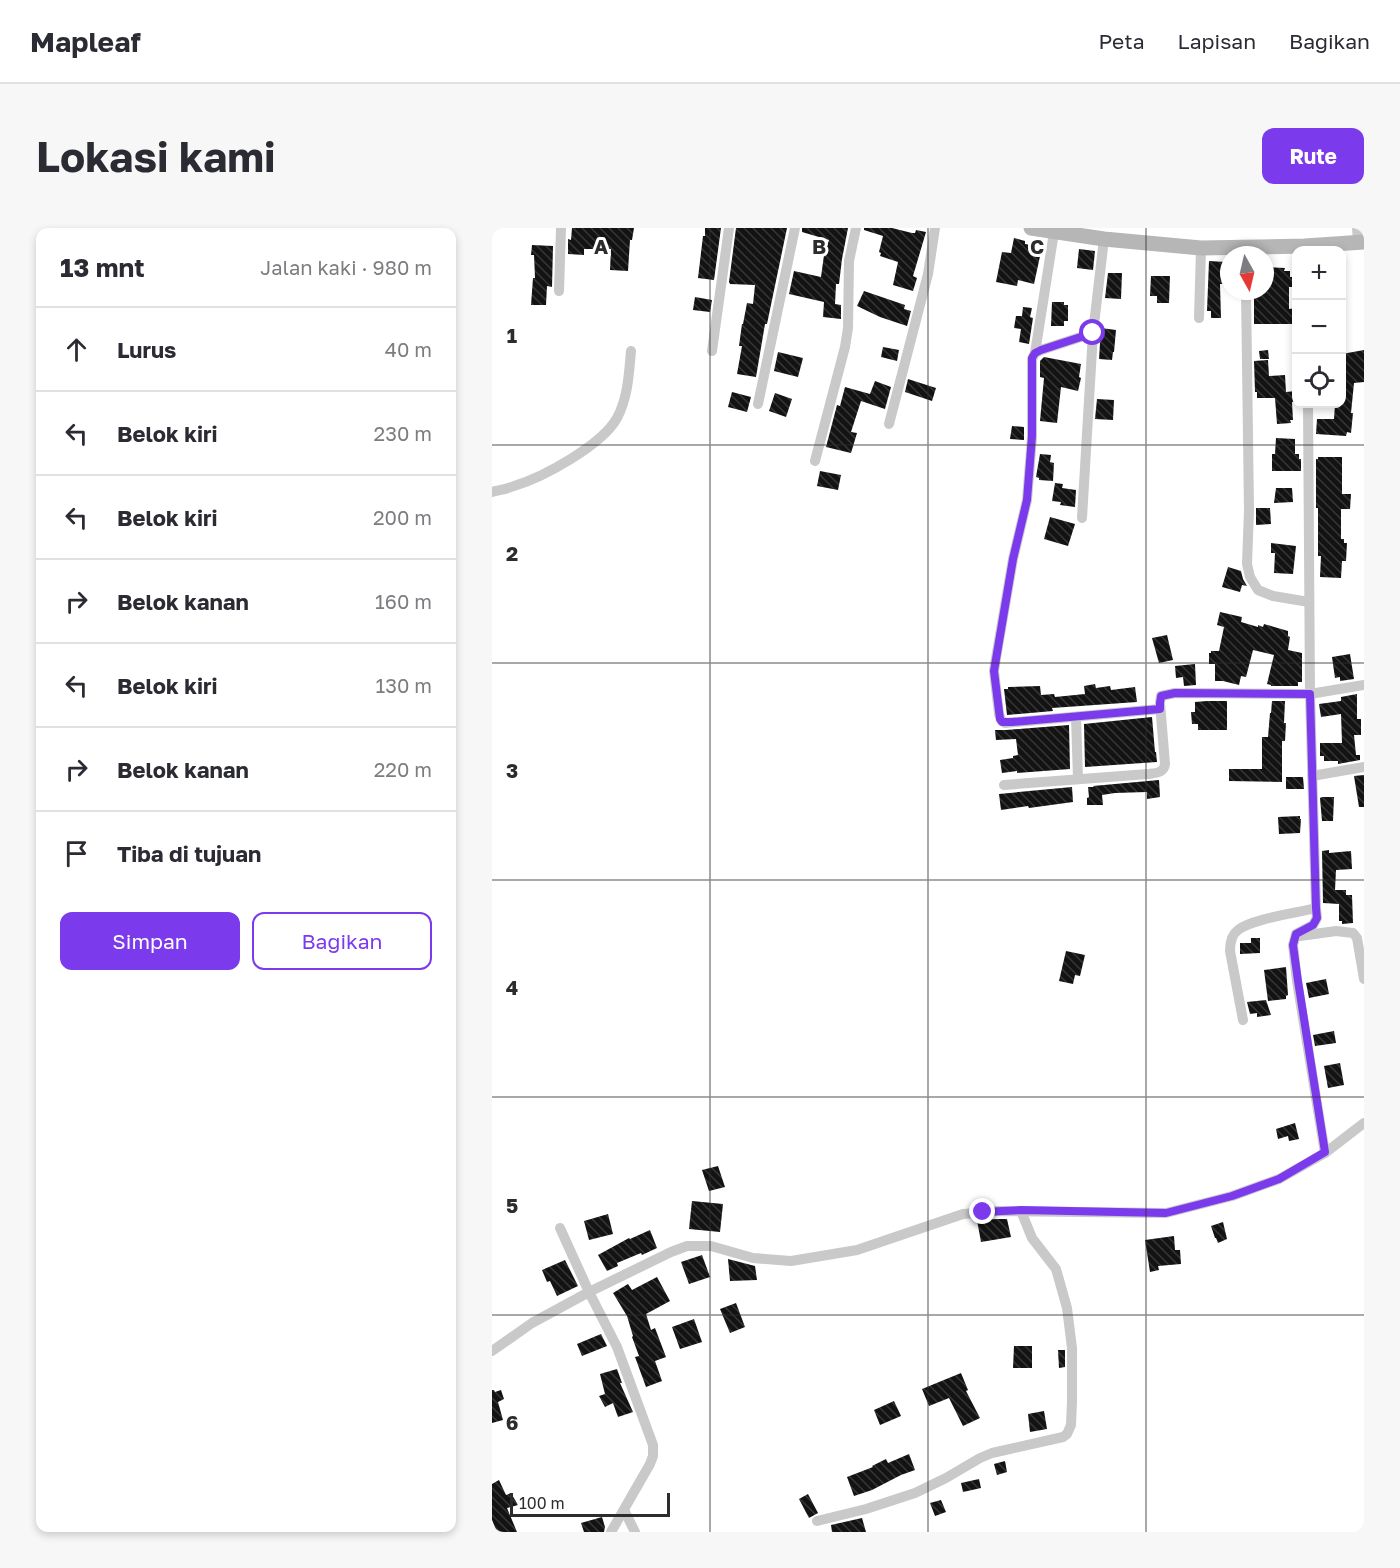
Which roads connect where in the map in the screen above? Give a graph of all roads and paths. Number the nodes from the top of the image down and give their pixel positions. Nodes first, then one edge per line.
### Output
1 (561, 228) edge
2 (729, 228) edge
3 (795, 228) edge
4 (856, 228) edge
5 (935, 228) edge
6 (1031, 228) edge
7 (1054, 232) junction
8 (1080, 232) edge
9 (1360, 237) edge
10 (1104, 239) junction
11 (1315, 246) edge
12 (1201, 248) junction
13 (1220, 249) edge
14 (1292, 249) edge
15 (1274, 250) edge
16 (559, 291) dead end
17 (1246, 300) edge
18 (1199, 318) dead end
19 (1093, 333) junction
20 (631, 351) dead end
21 (712, 351) dead end
22 (1035, 353) junction
23 (758, 404) dead end
24 (1308, 408) edge
25 (889, 424) dead end
26 (815, 462) dead end
27 (492, 492) edge
28 (1082, 518) dead end
29 (1309, 605) junction
30 (1364, 685) edge
31 (1310, 694) junction
32 (1160, 709) junction
33 (1076, 717) junction
34 (1364, 767) edge
35 (1311, 776) junction
36 (1078, 779) junction
37 (1004, 785) dead end
38 (1316, 908) junction
39 (1295, 937) junction
40 (1364, 979) edge
41 (1243, 1020) dead end
42 (1364, 1123) edge
43 (1325, 1152) junction
44 (1021, 1210) junction
45 (560, 1228) dead end
46 (589, 1292) junction
47 (492, 1351) edge
48 (624, 1510) junction
49 (817, 1521) dead end
50 (611, 1532) edge
51 (636, 1532) edge

1 - 16 street
2 - 21 street
3 - 23 street
4 - 26 street
5 - 25 street
6 - 7 street
7 - 8 street
7 - 22 street
8 - 10 street
9 - 11 street
10 - 12 street
10 - 19 street
12 - 13 street
12 - 18 street
14 - 15 street
17 - 29 street
19 - 22 street
19 - 28 street
20 - 27 street
22 - 33 street
24 - 29 street
29 - 31 street
30 - 31 street
31 - 32 street
31 - 35 street
32 - 33 street
32 - 36 street
33 - 36 street
34 - 35 street
35 - 38 street
36 - 37 street
38 - 39 street
38 - 41 street
39 - 40 street
39 - 43 street
42 - 43 street
43 - 44 street
44 - 46 street
44 - 49 street
45 - 46 street
46 - 47 street
46 - 48 street
48 - 50 street
48 - 51 street

